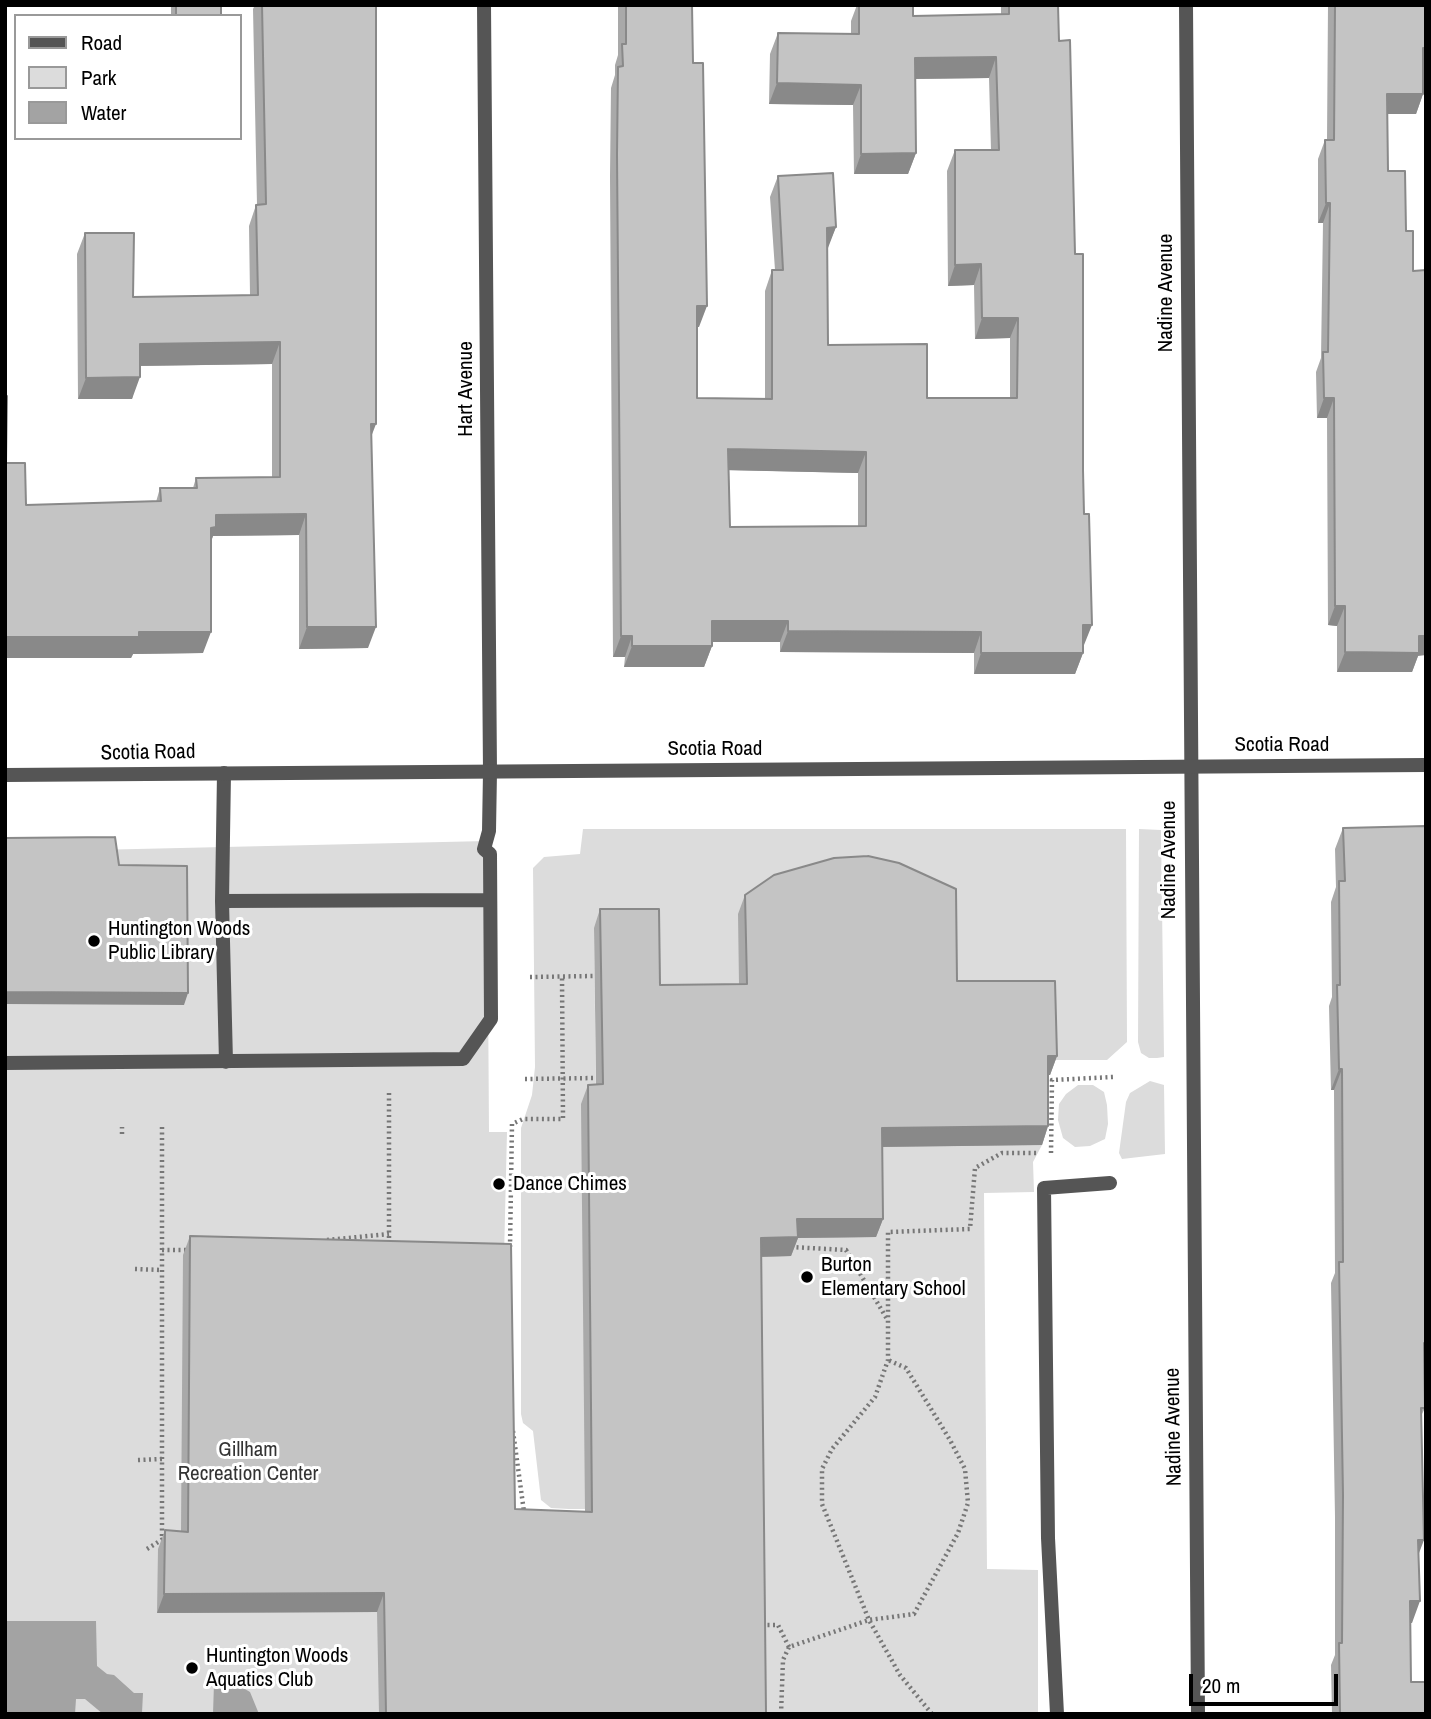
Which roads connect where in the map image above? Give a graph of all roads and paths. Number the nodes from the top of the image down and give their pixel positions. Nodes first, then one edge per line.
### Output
1 (484, 5) edge
2 (1186, 5) edge
3 (1426, 765) edge
4 (1190, 767) junction
5 (490, 772) junction
6 (225, 773) junction
7 (5, 775) edge
8 (488, 900) junction
9 (222, 901) junction
10 (594, 975) dead end
11 (562, 976) junction
12 (530, 977) dead end
13 (226, 1062) junction
14 (5, 1063) edge
15 (1113, 1077) dead end
16 (596, 1078) dead end
17 (526, 1079) dead end
18 (563, 1079) junction
19 (1041, 1080) edge
20 (1052, 1080) junction
21 (389, 1091) dead end
22 (122, 1127) dead end
23 (162, 1127) dead end
24 (122, 1134) dead end
25 (1051, 1153) junction
26 (1063, 1153) dead end
27 (1110, 1183) dead end
28 (389, 1234) junction
29 (320, 1241) edge
30 (791, 1247) edge
31 (200, 1250) edge
32 (162, 1251) junction
33 (390, 1252) edge
34 (510, 1253) edge
35 (135, 1269) dead end
36 (162, 1270) junction
37 (887, 1320) junction
38 (888, 1360) junction
39 (513, 1426) edge
40 (162, 1459) junction
41 (138, 1460) dead end
42 (524, 1511) junction
43 (516, 1512) edge
44 (536, 1516) edge
45 (162, 1539) junction
46 (172, 1541) edge
47 (147, 1549) dead end
48 (869, 1620) junction
49 (759, 1625) edge
50 (789, 1647) junction
51 (781, 1714) edge
52 (932, 1714) edge
53 (1057, 1714) edge
54 (1198, 1714) edge

1 - 5 street, Hart Avenue
2 - 4 street, Nadine Avenue
3 - 4 street, Scotia Road
4 - 5 street, Scotia Road
4 - 54 street, Nadine Avenue
5 - 6 street, Scotia Road
5 - 8 street, Hart Avenue
6 - 7 street, Scotia Road
6 - 9 street
8 - 9 street
8 - 13 street, Hart Avenue
9 - 13 street
10 - 11 path
11 - 12 path
11 - 18 path
13 - 14 street
15 - 20 path
16 - 18 path
17 - 18 path
18 - 34 path
19 - 20 path
20 - 25 path
21 - 28 path
22 - 24 path
23 - 32 path
25 - 26 path
25 - 37 path
27 - 53 street
28 - 29 path
28 - 33 path
30 - 37 path
31 - 32 path
32 - 36 path
35 - 36 path
36 - 40 path
37 - 38 path
38 - 48 path
38 - 48 path
39 - 42 path
40 - 41 path
40 - 45 path
42 - 43 path
42 - 44 path
45 - 46 path
45 - 47 path
48 - 50 path
48 - 52 path
49 - 50 path
50 - 51 path

